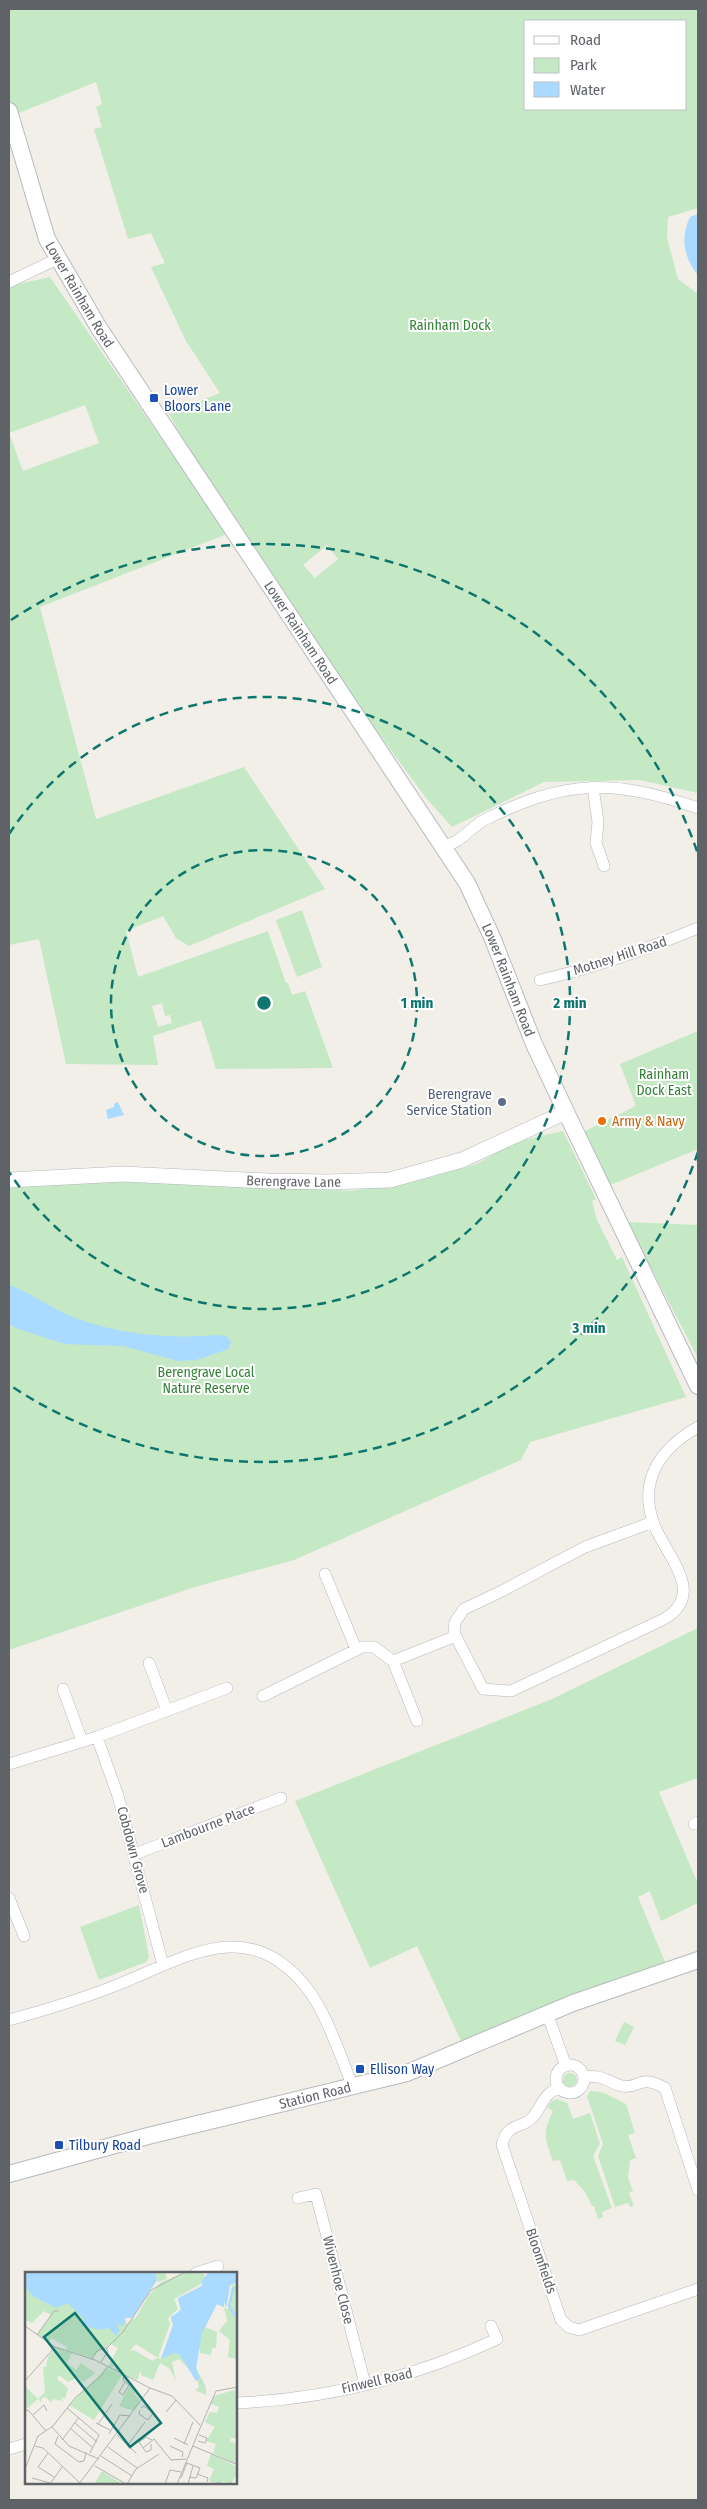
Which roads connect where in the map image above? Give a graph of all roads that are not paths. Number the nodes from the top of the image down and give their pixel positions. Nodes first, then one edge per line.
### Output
1 (9, 111) edge
2 (57, 259) junction
3 (9, 282) edge
4 (593, 787) junction
5 (698, 808) edge
6 (442, 846) junction
7 (604, 866) dead end
8 (698, 928) edge
9 (540, 980) dead end
10 (566, 1112) junction
11 (9, 1180) edge
12 (698, 1386) edge
13 (698, 1427) edge
14 (653, 1522) junction
15 (325, 1574) dead end
16 (456, 1636) junction
17 (356, 1649) junction
18 (393, 1661) junction
19 (149, 1663) dead end
20 (227, 1688) dead end
21 (63, 1689) dead end
22 (263, 1696) dead end
23 (167, 1711) junction
24 (417, 1721) dead end
25 (97, 1737) junction
26 (82, 1741) junction
27 (9, 1764) edge
28 (281, 1798) dead end
29 (135, 1854) junction
30 (9, 1898) edge
31 (24, 1936) dead end
32 (698, 1960) edge
33 (163, 1966) junction
34 (547, 2013) junction
35 (9, 2020) edge
36 (566, 2066) junction
37 (584, 2077) junction
38 (353, 2087) junction
39 (559, 2087) junction
40 (9, 2174) edge
41 (698, 2189) edge
42 (298, 2198) dead end
43 (218, 2266) dead end
44 (199, 2272) edge
45 (698, 2289) edge
46 (491, 2326) dead end
47 (365, 2384) junction
48 (238, 2402) edge
49 (25, 2444) edge
50 (9, 2449) edge

1 - 2 main road, Lower Rainham Road
2 - 3 street
2 - 6 main road, Lower Rainham Road
4 - 5 street
4 - 6 street
4 - 7 street
6 - 10 main road, Lower Rainham Road
8 - 9 street, Motney Hill Road
10 - 11 street, Berengrave Lane
10 - 12 main road, Lower Rainham Road
13 - 14 street
14 - 16 street
14 - 16 street
15 - 17 street
16 - 18 street
17 - 18 street
17 - 22 street
18 - 24 street
19 - 23 street
20 - 23 street
21 - 26 street
23 - 25 street
25 - 26 street
25 - 29 street, Cobdown Grove
26 - 27 street
28 - 29 street, Lambourne Place
29 - 33 street, Cobdown Grove
30 - 31 street
32 - 34 main road, Station Road
33 - 35 street
33 - 38 street
34 - 36 street
34 - 38 main road, Station Road
36 - 37 street
36 - 39 street
37 - 39 street
37 - 41 street
38 - 40 main road, Station Road
39 - 45 street, Bloomfields
42 - 47 street, Wivenhoe Close
43 - 44 street
46 - 47 street, Finwell Road
47 - 48 street, Finwell Road
49 - 50 street

